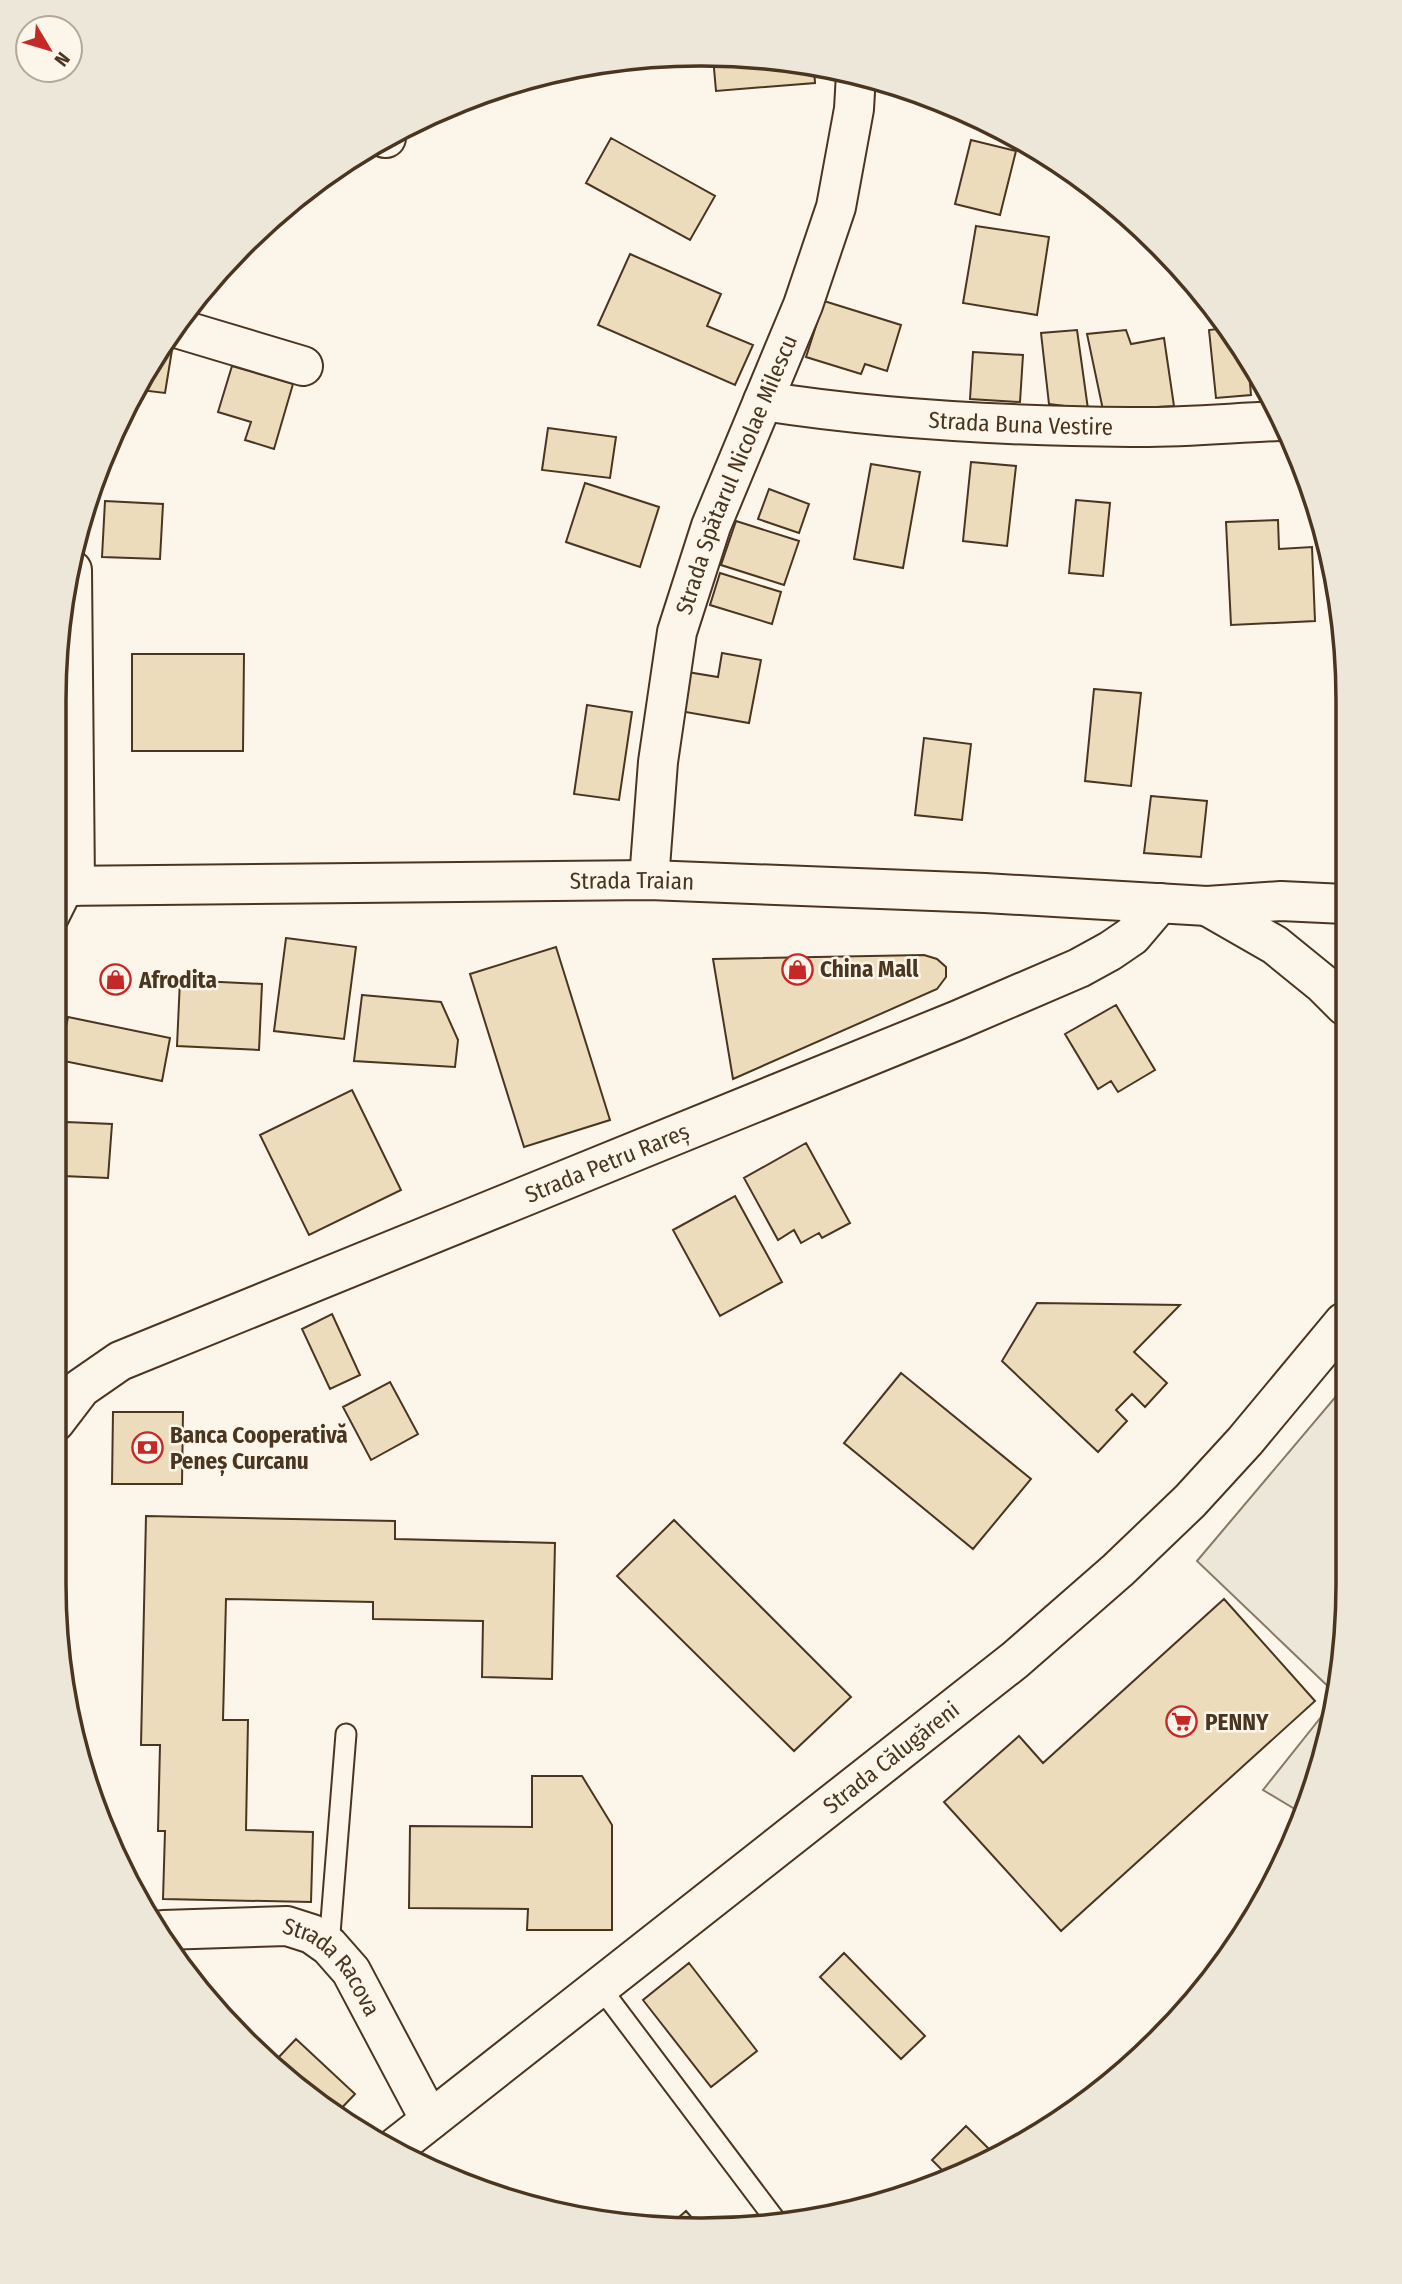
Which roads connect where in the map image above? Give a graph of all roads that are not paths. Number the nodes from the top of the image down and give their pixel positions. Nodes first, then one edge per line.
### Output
1 (855, 86) edge
2 (186, 331) edge
3 (303, 366) dead end
4 (763, 401) junction
5 (1271, 421) edge
6 (66, 696) edge
7 (649, 880) junction
8 (67, 886) edge
9 (1160, 903) junction
10 (1336, 904) edge
11 (1207, 906) junction
12 (1336, 997) edge
13 (1336, 1332) edge
14 (66, 1408) edge
15 (346, 1734) dead end
16 (169, 1930) edge
17 (329, 1946) junction
18 (600, 1987) junction
19 (430, 2120) junction
20 (402, 2142) edge
21 (770, 2213) edge

1 - 4 street, Strada Spătarul Nicolae Milescu
2 - 3 street
4 - 5 street, Strada Buna Vestire
4 - 7 street, Strada Spătarul Nicolae Milescu
6 - 8 street
7 - 8 street, Strada Traian
7 - 9 street, Strada Traian
9 - 11 street, Strada Traian
9 - 14 street, Strada Petru Rareș
10 - 11 street, Strada Traian
11 - 12 street, Strada Traian
13 - 18 street, Strada Călugăreni
15 - 17 lane
16 - 17 street, Strada Racova
17 - 19 street, Strada Racova
18 - 19 street, Strada Călugăreni
18 - 21 lane
19 - 20 street, Strada Călugăreni

